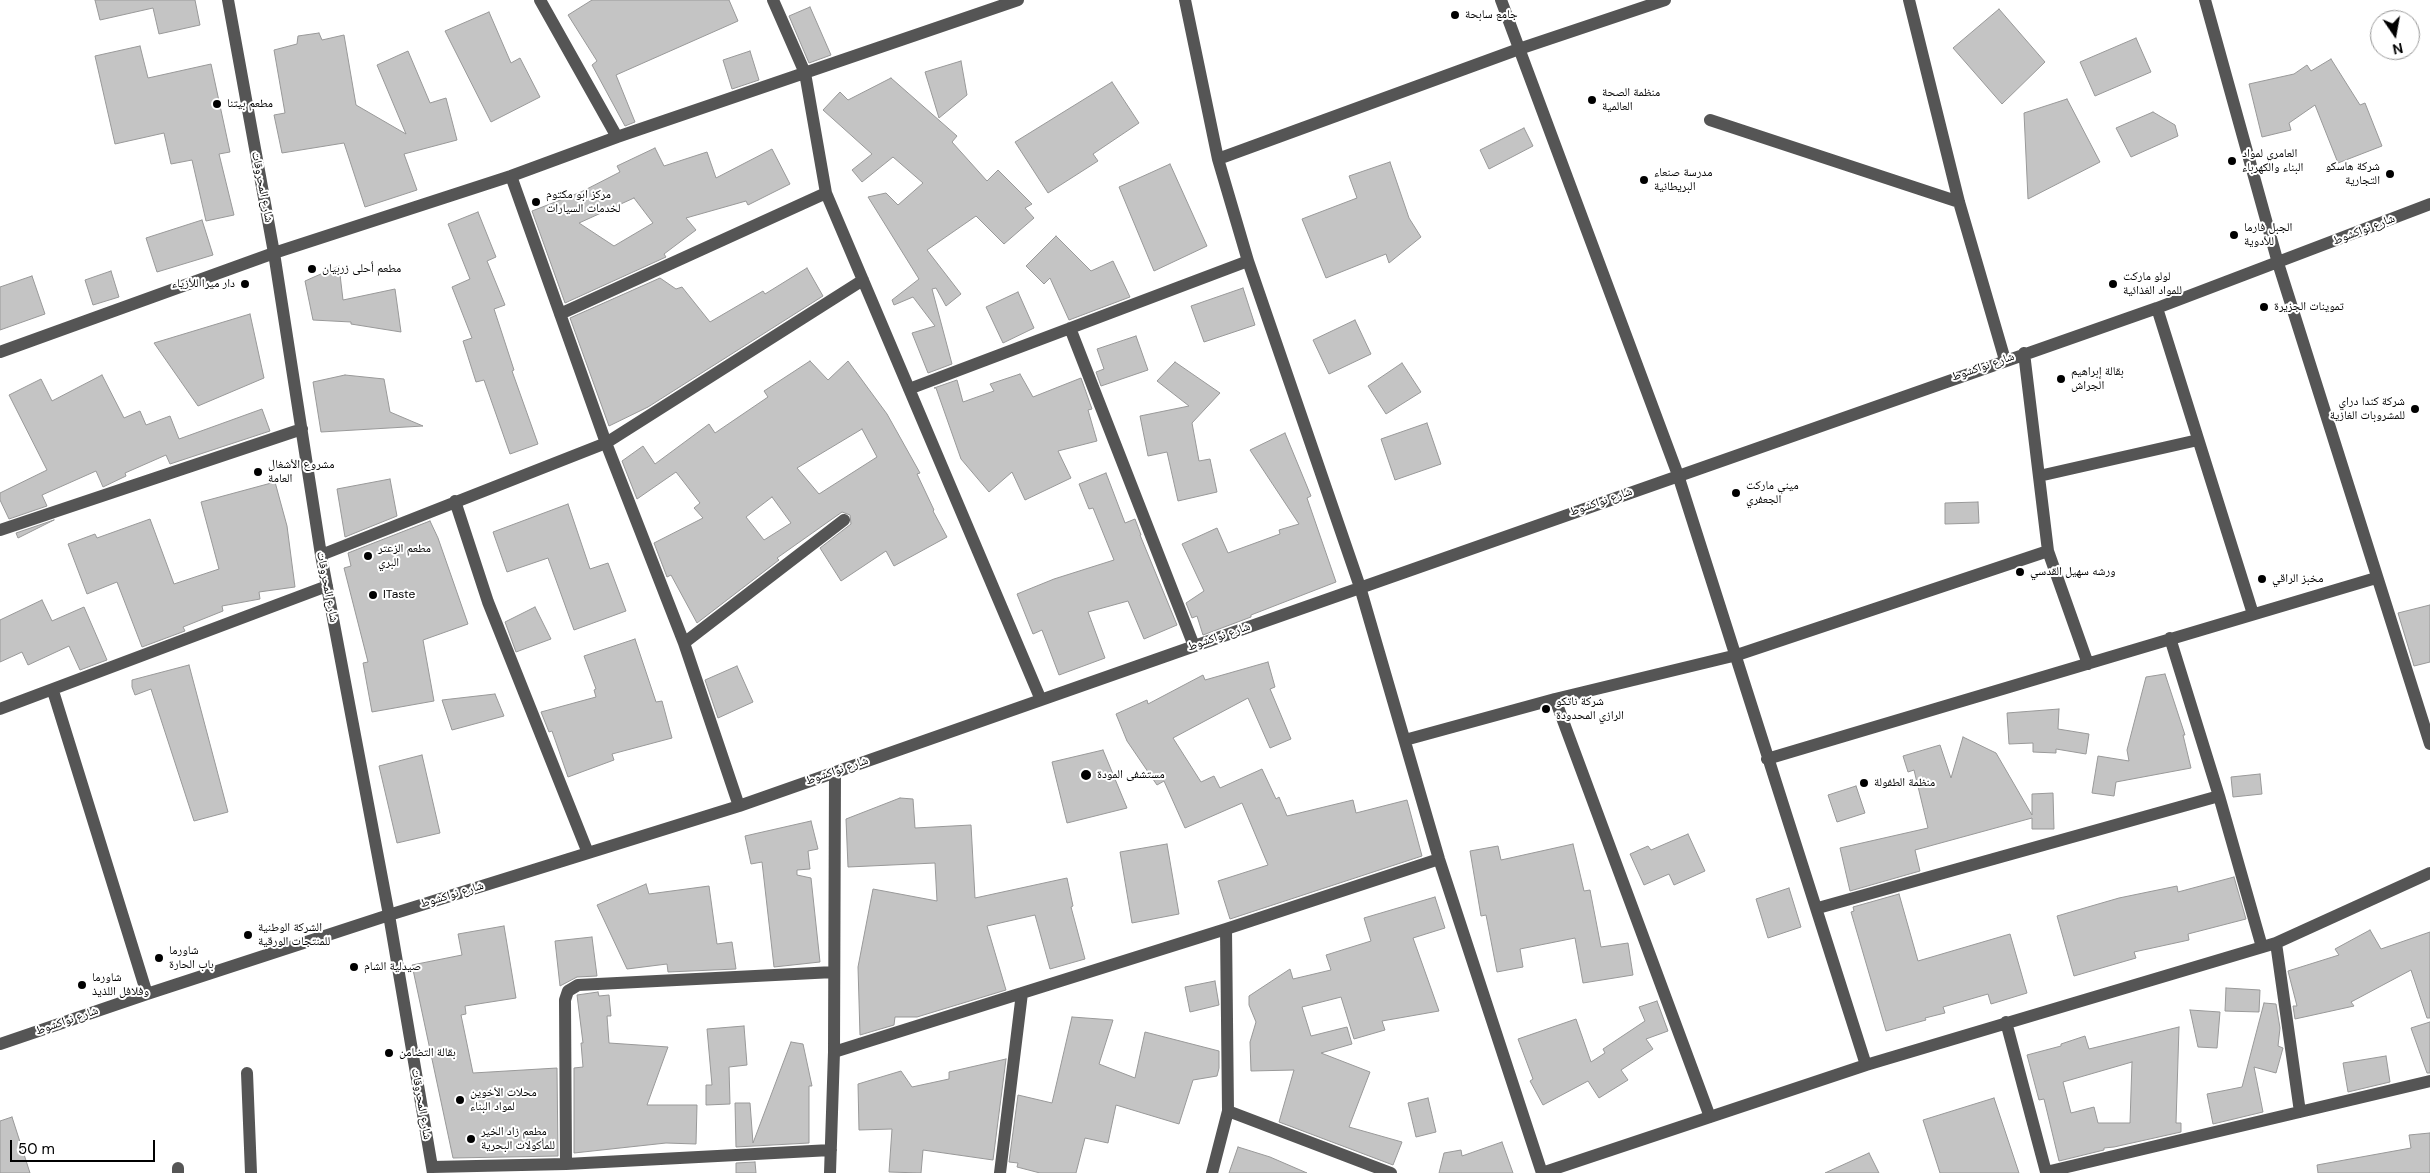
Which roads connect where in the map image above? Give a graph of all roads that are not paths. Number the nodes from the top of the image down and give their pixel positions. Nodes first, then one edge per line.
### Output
1 (228, 0) edge
2 (540, 0) edge
3 (773, 0) edge
4 (1018, 0) edge
5 (1185, 0) edge
6 (1501, 0) edge
7 (1665, 0) edge
8 (1909, 0) edge
9 (2205, 0) edge
10 (1519, 48) junction
11 (805, 73) junction
12 (1710, 120) dead end
13 (617, 137) junction
14 (1218, 159) junction
15 (511, 176) junction
16 (826, 193) junction
17 (1959, 202) junction
18 (2430, 204) edge
19 (274, 252) junction
20 (1248, 261) junction
21 (2278, 263) junction
22 (863, 280) junction
23 (2157, 308) junction
24 (560, 314) junction
25 (1070, 328) junction
26 (0, 352) edge
27 (2024, 353) junction
28 (2005, 360) junction
29 (910, 389) junction
30 (302, 429) junction
31 (2198, 440) junction
32 (606, 443) junction
33 (1678, 475) junction
34 (2039, 476) junction
35 (455, 501) junction
36 (844, 520) dead end
37 (0, 530) edge
38 (2048, 551) junction
39 (321, 555) junction
40 (2376, 578) junction
41 (327, 586) junction
42 (1360, 587) junction
43 (2253, 614) junction
44 (2170, 638) junction
45 (684, 643) junction
46 (1194, 646) junction
47 (1737, 654) junction
48 (2088, 664) junction
49 (53, 691) junction
50 (1555, 699) junction
51 (1041, 700) junction
52 (0, 709) edge
53 (1405, 740) junction
54 (2430, 743) edge
55 (1767, 759) junction
56 (835, 772) junction
57 (2219, 796) junction
58 (739, 806) junction
59 (588, 853) junction
60 (1439, 859) junction
61 (2430, 873) edge
62 (1818, 908) junction
63 (389, 915) junction
64 (1226, 929) junction
65 (2276, 943) junction
66 (2262, 947) junction
67 (834, 972) junction
68 (1022, 993) junction
69 (147, 994) junction
70 (2006, 1022) junction
71 (0, 1044) edge
72 (834, 1052) junction
73 (1866, 1065) junction
74 (247, 1073) dead end
75 (2430, 1081) edge
76 (1228, 1111) junction
77 (2300, 1112) junction
78 (1710, 1117) junction
79 (831, 1150) junction
80 (566, 1164) junction
81 (433, 1170) edge
82 (250, 1173) edge
83 (830, 1173) edge
84 (1000, 1173) edge
85 (1212, 1173) edge
86 (1391, 1173) edge
87 (1542, 1173) edge

1 - 19 street, شارع المحروقات
2 - 13 street
3 - 11 street
4 - 11 street
5 - 14 street
6 - 10 street
7 - 10 street
8 - 17 street
9 - 21 street
10 - 14 street
10 - 33 street
11 - 13 street
11 - 16 street
12 - 17 street
13 - 15 street
14 - 20 street
15 - 19 street
15 - 24 street
16 - 22 street
16 - 24 street
17 - 28 street
18 - 21 street, شارع نواكشوط
19 - 26 street
19 - 30 street, شارع المحروقات
20 - 25 street
20 - 42 street
21 - 23 street, شارع نواكشوط
21 - 40 street
22 - 29 street
22 - 32 street
23 - 27 street, شارع نواكشوط
23 - 31 street
24 - 32 street
25 - 29 street
25 - 46 street
27 - 28 street, شارع نواكشوط
27 - 34 street
28 - 33 street, شارع نواكشوط
29 - 51 street
30 - 37 street
30 - 39 street, شارع المحروقات
31 - 34 street
31 - 43 street
32 - 35 street
32 - 45 street
33 - 42 street, شارع نواكشوط
33 - 47 street
34 - 38 street
35 - 39 street
35 - 59 street
36 - 45 street
38 - 47 street
38 - 48 street
39 - 41 street, شارع المحروقات
40 - 43 street
40 - 54 street
41 - 49 street
41 - 63 street, شارع المحروقات
42 - 46 street, شارع نواكشوط
42 - 53 street
43 - 44 street
44 - 48 street
44 - 57 street
45 - 58 street
46 - 51 street, شارع نواكشوط
47 - 50 street
47 - 55 street
48 - 55 street
49 - 52 street
49 - 69 street
50 - 53 street
50 - 78 street
51 - 56 street, شارع نواكشوط
53 - 60 street
55 - 62 street
56 - 58 street, شارع نواكشوط
56 - 67 street
57 - 62 street
57 - 66 street
58 - 59 street, شارع نواكشوط
59 - 63 street, شارع نواكشوط
60 - 64 street
60 - 87 street
61 - 65 street
62 - 73 street
63 - 69 street, شارع نواكشوط
63 - 81 street, شارع المحروقات
64 - 68 street
64 - 76 street
65 - 66 street
65 - 77 street
66 - 70 street
67 - 72 street
67 - 80 street
68 - 72 street
68 - 84 street
69 - 71 street, شارع نواكشوط
70 - 73 street
70 - 77 street
72 - 79 street
73 - 78 street
74 - 82 street
75 - 77 street
76 - 85 street
76 - 86 street
78 - 87 street
79 - 80 street
79 - 83 street
80 - 81 street

